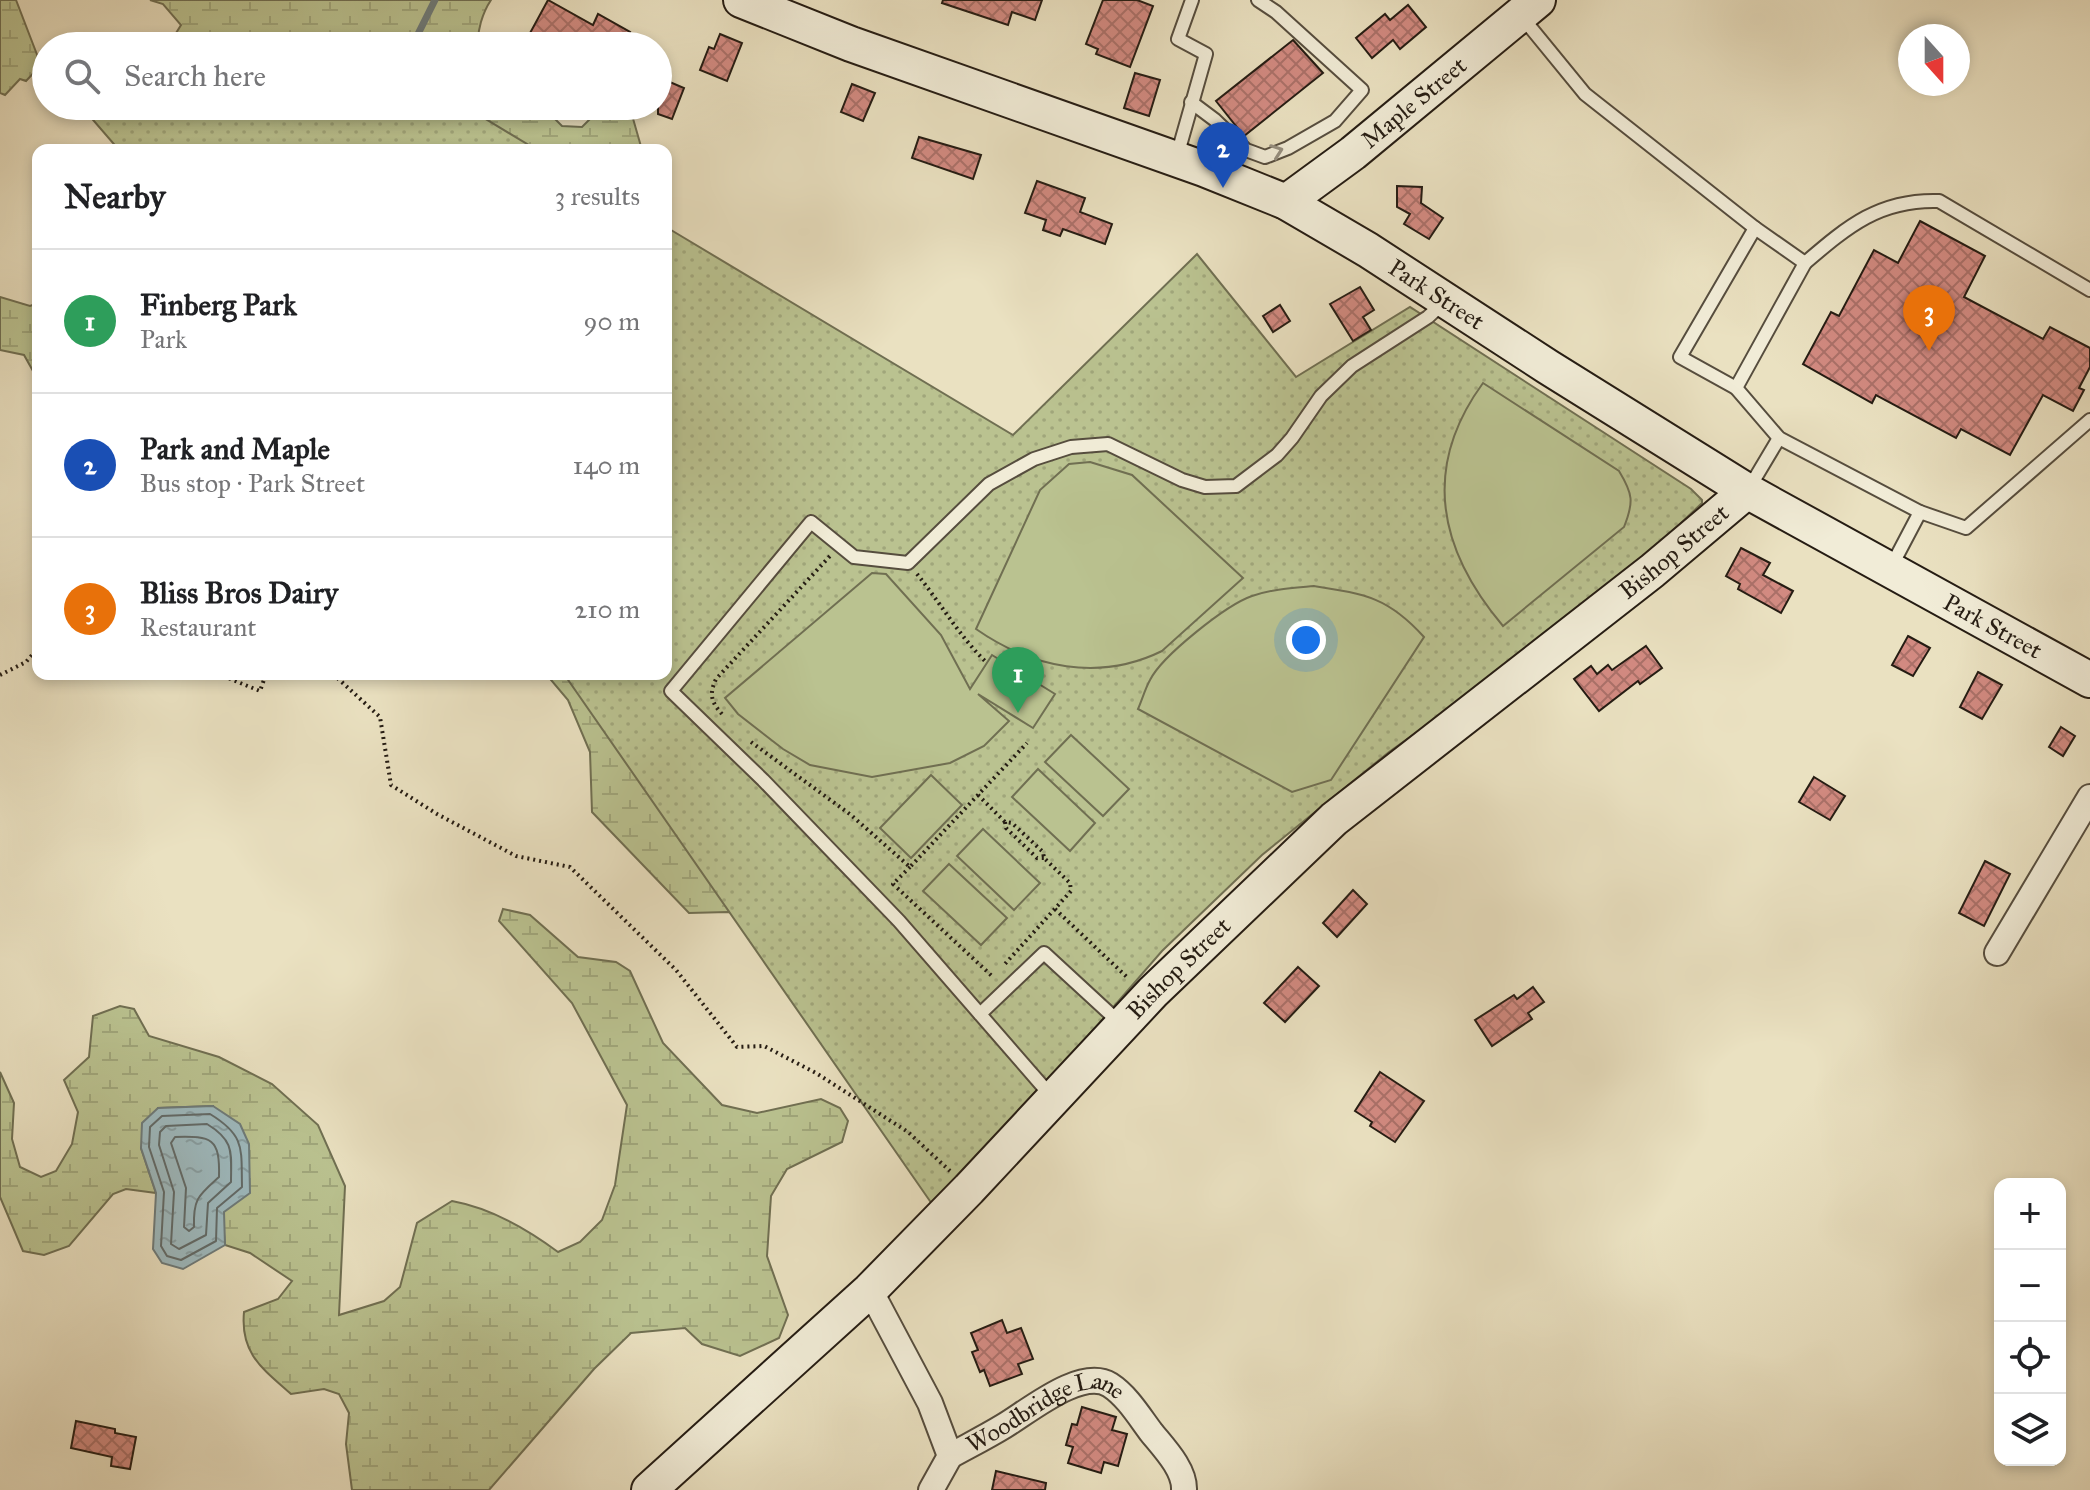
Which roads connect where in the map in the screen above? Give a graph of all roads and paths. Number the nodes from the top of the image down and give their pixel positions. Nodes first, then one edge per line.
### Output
1 (741, 0) edge
2 (1192, 0) edge
3 (1258, 0) edge
4 (1529, 7) edge
5 (1191, 102) junction
6 (1177, 159) junction
7 (1286, 202) junction
8 (1755, 228) junction
9 (1805, 263) junction
10 (2090, 290) edge
11 (1446, 301) junction
12 (1736, 388) junction
13 (2090, 420) edge
14 (1779, 438) junction
15 (1747, 491) junction
16 (1920, 512) junction
17 (839, 545) junction
18 (908, 563) junction
19 (1890, 569) junction
20 (32, 655) edge
21 (987, 663) dead end
22 (0, 675) edge
23 (233, 680) edge
24 (264, 680) edge
25 (340, 680) edge
26 (2090, 680) edge
27 (730, 723) dead end
28 (750, 742) dead end
29 (1027, 743) dead end
30 (978, 795) junction
31 (2090, 797) edge
32 (910, 867) junction
33 (1055, 909) junction
34 (1997, 953) dead end
35 (1134, 983) dead end
36 (980, 1014) junction
37 (1122, 1025) junction
38 (1054, 1099) junction
39 (969, 1189) junction
40 (870, 1290) junction
41 (950, 1456) junction
42 (649, 1490) edge
43 (931, 1490) edge
44 (1184, 1490) edge

1 - 6 main road, Park Street
2 - 5 lane
5 -> 3 lane
4 - 7 main road, Maple Street
4 - 8 lane
5 - 6 lane
6 - 7 main road, Park Street
7 - 11 main road, Park Street
8 - 9 lane
8 - 12 lane
9 - 10 lane
9 - 12 lane
11 - 15 main road, Park Street
11 - 18 lane
12 - 14 lane
13 - 16 lane
14 - 15 lane
14 - 16 lane
15 - 19 main road, Park Street
15 - 37 main road, Bishop Street
16 - 19 lane
17 - 18 lane
17 - 27 path
17 - 36 lane
18 - 21 path
19 - 26 main road, Park Street
20 - 22 path
23 - 24 path
25 - 39 path
28 - 32 path
29 - 30 path
30 - 32 path
30 - 33 path
31 - 34 street
32 - 33 path
33 - 35 path
36 - 37 lane
36 - 38 lane
37 - 38 main road, Bishop Street
38 - 39 main road, Bishop Street
39 - 40 main road, Bishop Street
40 - 41 street
40 - 42 main road, Bishop Street
41 - 43 street
41 - 44 street, Woodbridge Lane

